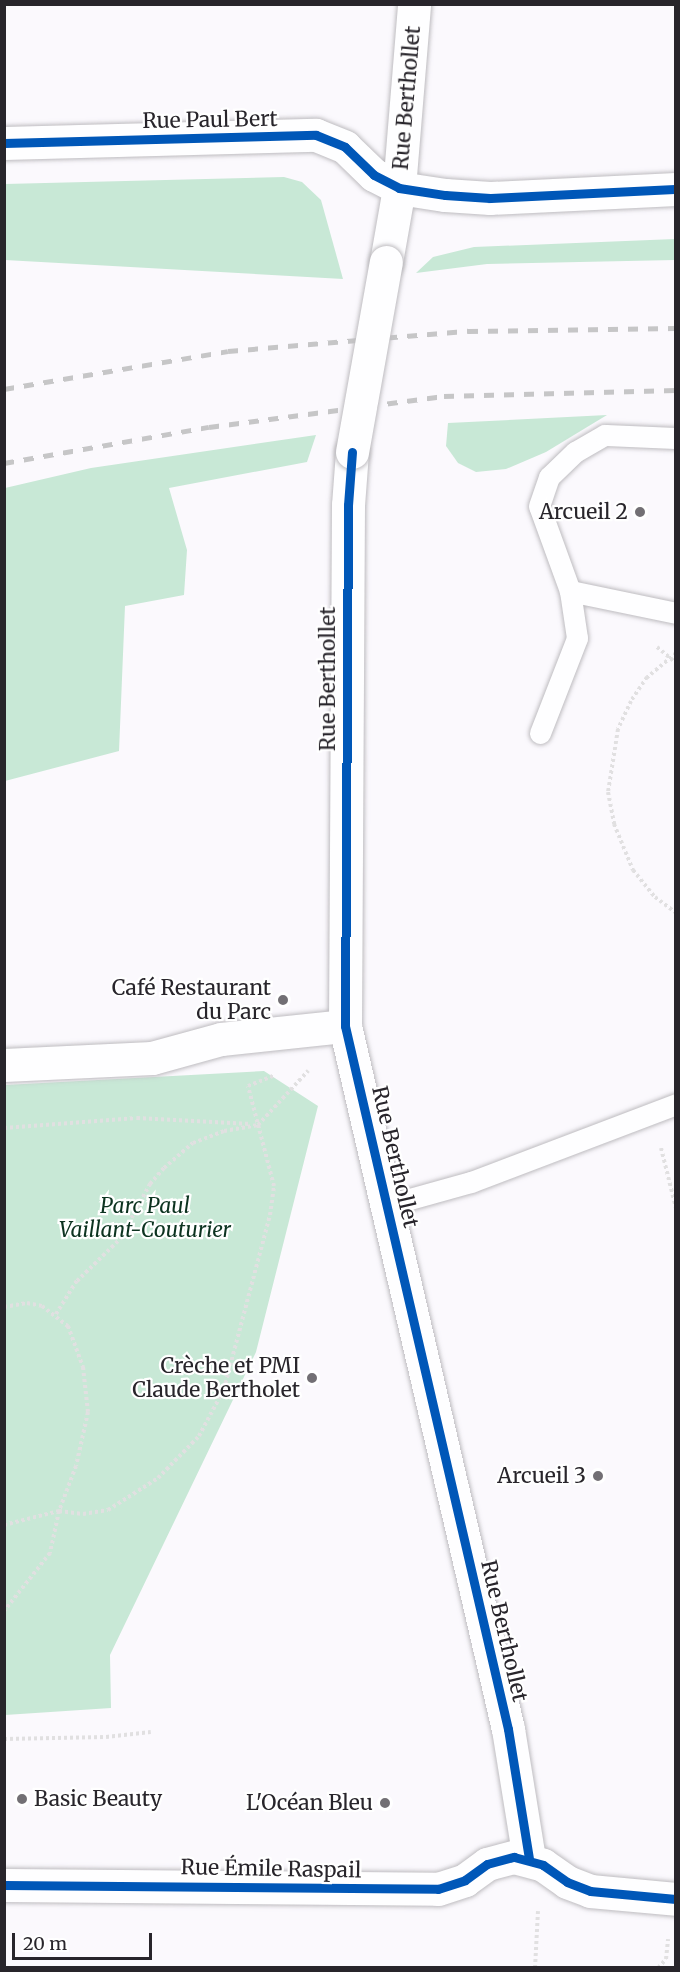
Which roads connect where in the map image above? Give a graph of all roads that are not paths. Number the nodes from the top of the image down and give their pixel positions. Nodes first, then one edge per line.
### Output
1 (414, 4) edge
2 (4, 143) edge
3 (399, 188) junction
4 (675, 189) edge
5 (675, 438) edge
6 (570, 591) junction
7 (675, 612) edge
8 (540, 733) dead end
9 (345, 1026) junction
10 (4, 1065) edge
11 (674, 1103) edge
12 (388, 1205) junction
13 (529, 1858) junction
14 (4, 1885) edge
15 (675, 1899) edge

1 - 3 street, Rue Berthollet
2 - 3 street, Rue Paul Bert
3 - 4 street
3 - 9 street, Rue Berthollet, bridge
5 - 6 lane
6 - 7 lane
6 - 8 lane
9 - 10 street
9 - 12 street, Rue Berthollet
11 - 12 lane
12 - 13 street, Rue Berthollet
13 - 14 street, Rue Émile Raspail
13 - 15 street

